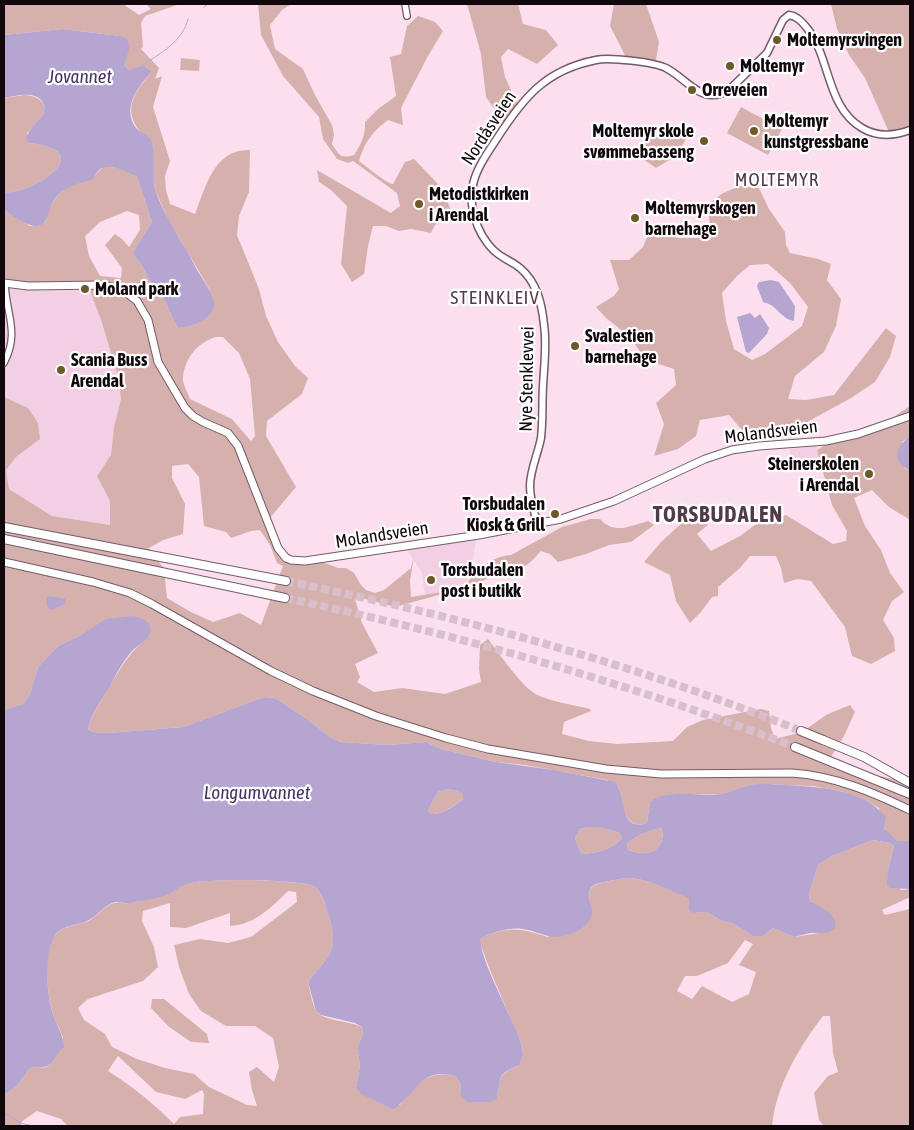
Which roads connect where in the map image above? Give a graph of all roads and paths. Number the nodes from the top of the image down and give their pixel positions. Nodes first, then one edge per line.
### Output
1 (405, 4) edge
2 (407, 16) dead end
3 (910, 130) edge
4 (478, 228) joint
5 (4, 283) edge
6 (4, 363) edge
7 (910, 416) edge
8 (537, 523) junction
9 (4, 527) edge
10 (4, 539) edge
11 (4, 561) edge
12 (286, 582) tunnel mouth
13 (285, 598) tunnel mouth
14 (801, 731) tunnel mouth
15 (795, 747) tunnel mouth
16 (910, 783) edge
17 (910, 794) edge
18 (910, 808) edge

1 - 2 street
3 - 4 main road, Nordåsveien
4 - 8 main road, Nye Stenklevvei
5 - 6 street
5 - 8 main road, Molandsveien
7 - 8 main road, Molandsveien
9 - 12 highway
10 - 13 highway
11 - 18 main road
14 - 16 highway
15 - 17 highway

